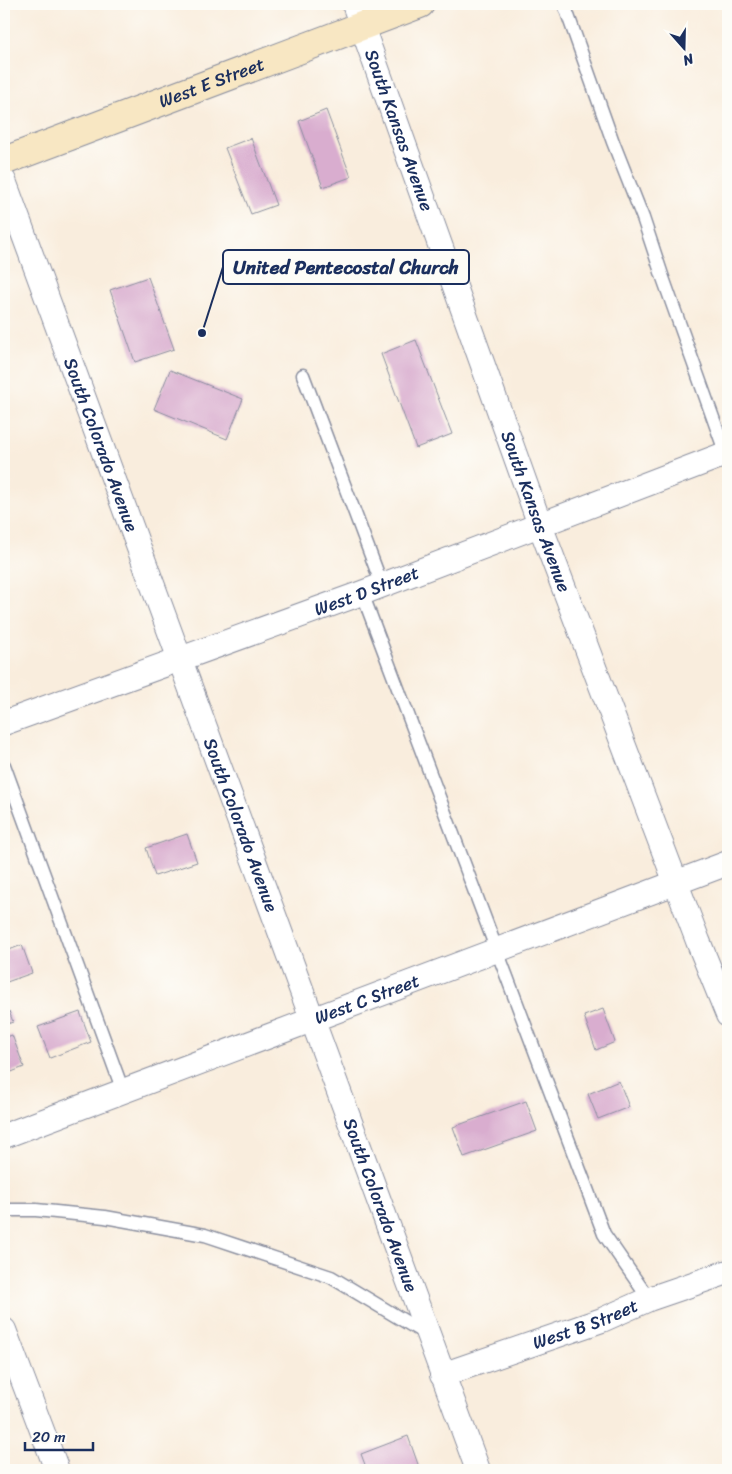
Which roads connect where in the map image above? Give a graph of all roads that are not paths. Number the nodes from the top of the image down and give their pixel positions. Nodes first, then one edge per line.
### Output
1 (420, 4) edge
2 (564, 4) edge
3 (358, 15) edge
4 (4, 161) edge
5 (4, 181) edge
6 (303, 375) dead end
7 (728, 455) edge
8 (540, 525) junction
9 (372, 589) junction
10 (179, 659) junction
11 (4, 723) edge
12 (4, 765) edge
13 (728, 863) edge
14 (676, 883) junction
15 (498, 950) junction
16 (728, 1015) edge
17 (312, 1020) junction
18 (122, 1091) junction
19 (4, 1136) edge
20 (4, 1210) edge
21 (728, 1272) edge
22 (649, 1299) junction
23 (4, 1330) edge
24 (428, 1336) junction
25 (442, 1374) junction
26 (57, 1470) edge
27 (478, 1470) edge

1 - 3 main road, West E Street
2 - 7 lane
3 - 4 main road, West E Street
3 - 8 street, South Kansas Avenue
5 - 10 street, South Colorado Avenue
6 - 9 lane
7 - 8 street, West D Street
8 - 9 street, West D Street
8 - 14 street, South Kansas Avenue
9 - 10 street, West D Street
9 - 15 lane
10 - 11 street, West D Street
10 - 17 street, South Colorado Avenue
12 - 18 lane
13 - 14 street, West C Street
14 - 15 street, West C Street
14 - 16 street, South Kansas Avenue
15 - 17 street, West C Street
15 - 22 lane
17 - 18 street, West C Street
17 - 24 street, South Colorado Avenue
18 - 19 street, West C Street
20 - 24 lane
21 - 22 street, West B Street
22 - 25 street, West B Street
23 - 26 street
24 - 25 street, South Colorado Avenue
25 - 27 street, South Colorado Avenue

